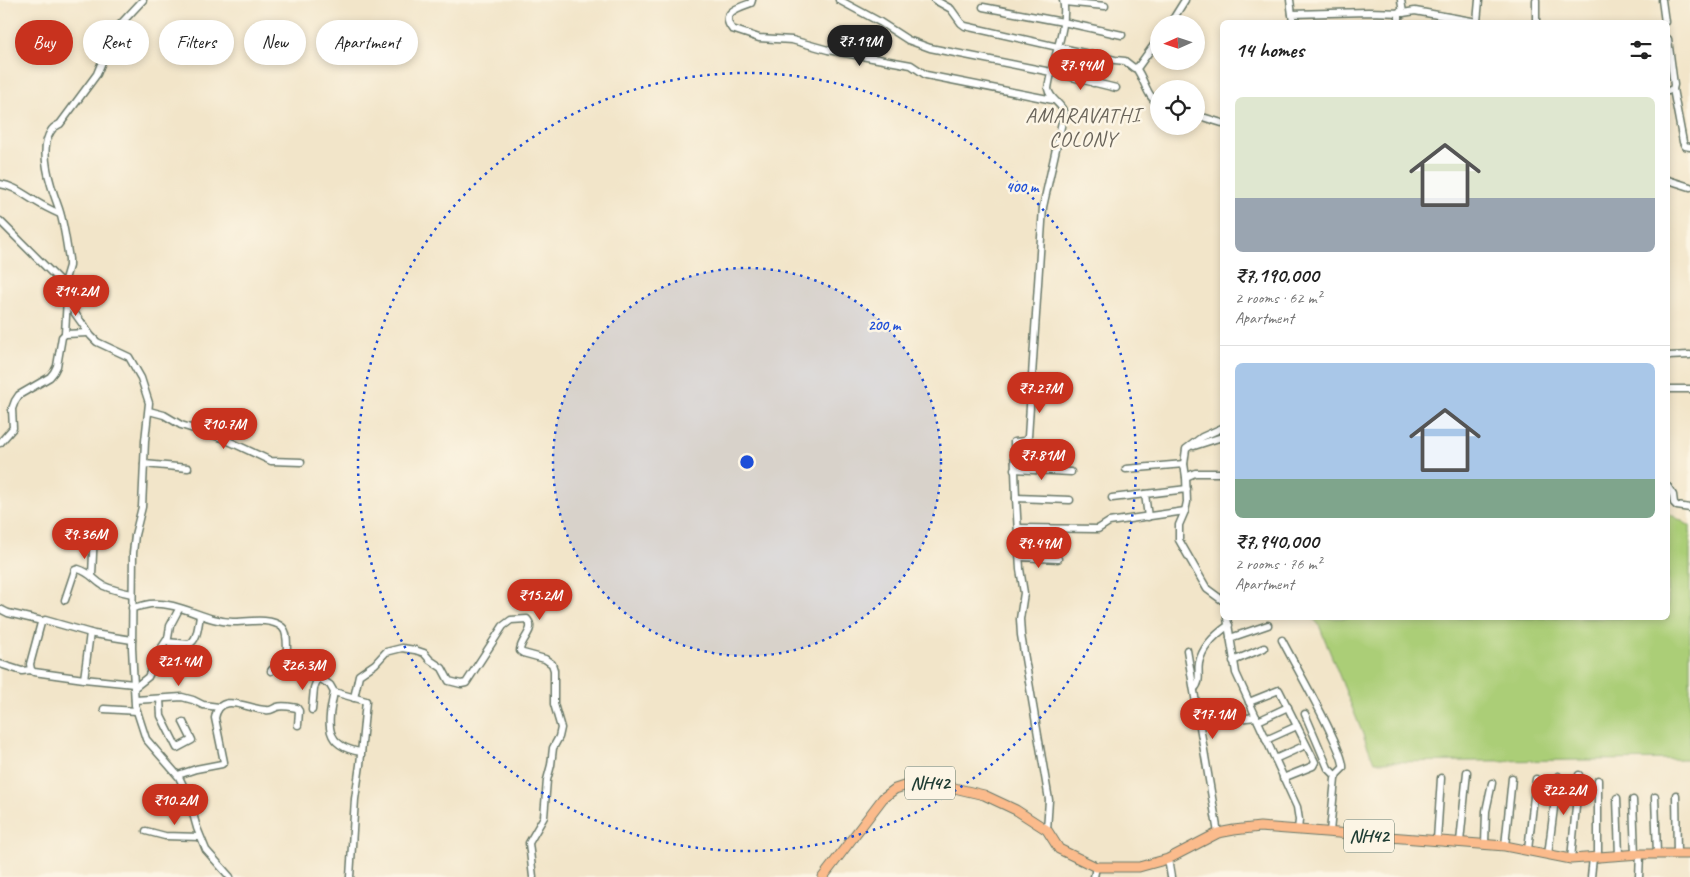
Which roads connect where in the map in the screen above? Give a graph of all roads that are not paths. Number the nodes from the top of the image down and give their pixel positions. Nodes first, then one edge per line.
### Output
1 (143, 0) edge
2 (752, 0) edge
3 (840, 0) edge
4 (934, 0) edge
5 (1184, 0) edge
6 (1290, 0) edge
7 (1401, 0) edge
8 (1479, 0) edge
9 (1536, 0) edge
10 (1662, 0) edge
11 (1064, 1) edge
12 (1105, 6) dead end
13 (984, 7) dead end
14 (1401, 12) junction
15 (1314, 13) junction
16 (1292, 14) junction
17 (1175, 15) edge
18 (1293, 20) edge
19 (1314, 20) edge
20 (1399, 20) edge
21 (1466, 20) edge
22 (1477, 20) edge
23 (1536, 20) edge
24 (1665, 20) edge
25 (1063, 22) junction
26 (1122, 36) dead end
27 (1057, 48) junction
28 (1150, 50) edge
29 (1670, 54) edge
30 (1100, 57) junction
31 (1136, 68) junction
32 (1051, 72) junction
33 (1093, 83) junction
34 (1116, 88) dead end
35 (1670, 90) edge
36 (1150, 95) edge
37 (1054, 100) junction
38 (1205, 118) edge
39 (1220, 122) edge
40 (1690, 147) edge
41 (1670, 181) edge
42 (0, 184) edge
43 (1690, 187) edge
44 (60, 214) junction
45 (0, 222) edge
46 (63, 286) junction
47 (67, 298) junction
48 (88, 333) junction
49 (65, 334) junction
50 (1690, 355) edge
51 (1670, 356) edge
52 (1670, 389) edge
53 (1690, 389) edge
54 (148, 411) junction
55 (1220, 429) edge
56 (1220, 438) edge
57 (0, 442) edge
58 (1190, 446) junction
59 (301, 462) dead end
60 (144, 464) junction
61 (1184, 464) junction
62 (188, 468) dead end
63 (1014, 469) junction
64 (1126, 469) dead end
65 (1071, 472) dead end
66 (1220, 473) edge
67 (1186, 477) junction
68 (1187, 489) junction
69 (1670, 491) edge
70 (1144, 494) junction
71 (1016, 498) junction
72 (1112, 498) dead end
73 (1070, 500) dead end
74 (1690, 508) edge
75 (1185, 511) junction
76 (1148, 516) junction
77 (88, 526) dead end
78 (1019, 528) junction
79 (1020, 557) junction
80 (1058, 559) dead end
81 (92, 575) junction
82 (132, 594) junction
83 (1220, 597) edge
84 (65, 600) dead end
85 (132, 608) junction
86 (179, 608) junction
87 (0, 609) edge
88 (200, 616) junction
89 (1228, 620) edge
90 (42, 621) junction
91 (1268, 624) dead end
92 (1229, 626) junction
93 (90, 633) junction
94 (1230, 638) junction
95 (132, 640) junction
96 (1282, 640) dead end
97 (166, 642) junction
98 (1264, 648) dead end
99 (1187, 650) dead end
100 (322, 657) dead end
101 (288, 660) junction
102 (1233, 661) junction
103 (0, 664) edge
104 (31, 670) junction
105 (271, 671) dead end
106 (318, 677) junction
107 (84, 679) junction
108 (134, 686) junction
109 (1194, 689) junction
110 (334, 692) junction
111 (354, 698) junction
112 (160, 699) junction
113 (135, 700) junction
114 (1249, 702) junction
115 (219, 707) junction
116 (1288, 708) junction
117 (104, 709) dead end
118 (312, 710) dead end
119 (136, 711) junction
120 (1305, 714) dead end
121 (1257, 719) junction
122 (183, 722) dead end
123 (1199, 723) junction
124 (298, 726) dead end
125 (1297, 726) junction
126 (1266, 740) junction
127 (1306, 745) junction
128 (361, 752) junction
129 (1275, 759) junction
130 (1467, 772) dead end
131 (178, 775) junction
132 (1579, 775) dead end
133 (1336, 776) junction
134 (1558, 776) dead end
135 (1283, 778) junction
136 (1441, 778) dead end
137 (1512, 778) dead end
138 (1536, 778) dead end
139 (1598, 780) dead end
140 (1492, 783) dead end
141 (1676, 794) dead end
142 (1655, 797) dead end
143 (1617, 798) dead end
144 (1633, 800) dead end
145 (1047, 830) junction
146 (1298, 830) junction
147 (146, 831) dead end
148 (1330, 832) junction
149 (1218, 833) junction
150 (200, 837) junction
151 (1437, 840) junction
152 (1460, 842) junction
153 (1485, 844) junction
154 (1504, 846) junction
155 (1528, 850) junction
156 (1548, 854) junction
157 (1638, 854) junction
158 (1657, 854) junction
159 (1676, 854) junction
160 (1690, 854) edge
161 (1619, 856) junction
162 (1596, 858) junction
163 (1168, 859) junction
164 (1571, 859) junction
165 (1096, 867) junction
166 (230, 877) edge
167 (350, 877) edge
168 (533, 877) edge
169 (823, 877) edge
170 (1094, 877) edge
171 (1171, 877) edge
172 (1591, 877) edge
173 (1639, 877) edge

1 - 44 street
2 - 37 street
3 - 32 street
4 - 27 street
5 - 17 street
6 - 16 street
7 - 14 street
8 - 22 street
9 - 23 street
10 - 24 street
11 - 12 street
11 - 25 street
13 - 25 street
14 - 15 street
14 - 20 street
14 - 21 street
15 - 16 street
15 - 19 street
16 - 18 street
25 - 26 street
25 - 27 street
27 - 30 street
27 - 32 street
28 - 31 street
29 - 35 street
30 - 31 street
30 - 33 street
31 - 36 street
32 - 33 street
32 - 37 street
33 - 34 street
35 - 40 street
37 - 63 street
38 - 39 street
41 - 43 street
42 - 44 street
44 - 46 street
45 - 46 street
46 - 47 street
47 - 48 street
47 - 49 street
48 - 49 street
48 - 54 street
49 - 57 street
50 - 51 street
52 - 53 street
54 - 59 street
54 - 60 street
55 - 58 street
56 - 58 street
58 - 61 street
60 - 62 street
60 - 82 street
61 - 64 street
61 - 67 street
63 - 65 street
63 - 71 street
66 - 67 street
67 - 68 street
68 - 70 street
68 - 75 street
69 - 74 street
70 - 72 street
70 - 76 street
71 - 73 street
71 - 78 street
75 - 76 street
75 - 83 street
76 - 78 street
77 - 81 street
78 - 79 street
79 - 80 street
79 - 145 street
81 - 82 street
81 - 84 street
82 - 85 street
85 - 86 street
85 - 95 street
86 - 88 street
86 - 97 street
87 - 90 street
88 - 97 street
88 - 101 street
89 - 92 street
90 - 93 street
90 - 104 street
91 - 94 street
92 - 94 street
92 - 109 street
93 - 95 street
93 - 107 street
94 - 102 street
95 - 108 street
96 - 133 street
97 - 108 street
98 - 102 street
99 - 109 street
100 - 106 street
101 - 105 street
101 - 106 street
102 - 114 street
103 - 104 street
104 - 107 street
106 - 110 street
106 - 118 street
107 - 108 street
108 - 113 street
109 - 123 street
110 - 111 street
110 - 128 street
111 - 128 street
111 - 168 street
112 - 113 street
112 - 115 street
112 - 122 street
113 - 119 street
114 - 116 street
114 - 121 street
115 - 124 street
115 - 131 street
116 - 121 street
116 - 125 street
117 - 119 street
119 - 131 street
120 - 133 street
121 - 123 street
121 - 126 street
123 - 149 street
125 - 126 street
125 - 127 street
126 - 129 street
127 - 129 street
127 - 135 street
128 - 167 street
129 - 135 street
130 - 152 street
131 - 150 street
132 - 164 street
133 - 148 street
134 - 156 street
135 - 146 street
136 - 151 street
137 - 154 street
138 - 155 street
139 - 162 street
140 - 153 street
141 - 159 street
142 - 158 street
143 - 161 street
144 - 157 street
145 - 165 highway, NH42
145 - 169 highway, NH42
146 - 148 highway, NH42
146 - 149 highway, NH42
147 - 150 street
148 - 151 highway, NH42
149 - 163 highway, NH42
150 - 166 street
151 - 152 highway, NH42
152 - 153 highway, NH42
153 - 154 highway, NH42
154 - 155 highway, NH42
155 - 156 highway, NH42
156 - 164 highway, NH42
157 - 158 highway, NH42
157 - 161 highway, NH42
157 - 173 street
158 - 159 highway, NH42
159 - 160 highway, NH42
161 - 162 highway, NH42
162 - 164 highway, NH42
162 - 172 street
163 - 165 highway, NH42
163 - 171 street
165 - 170 street

